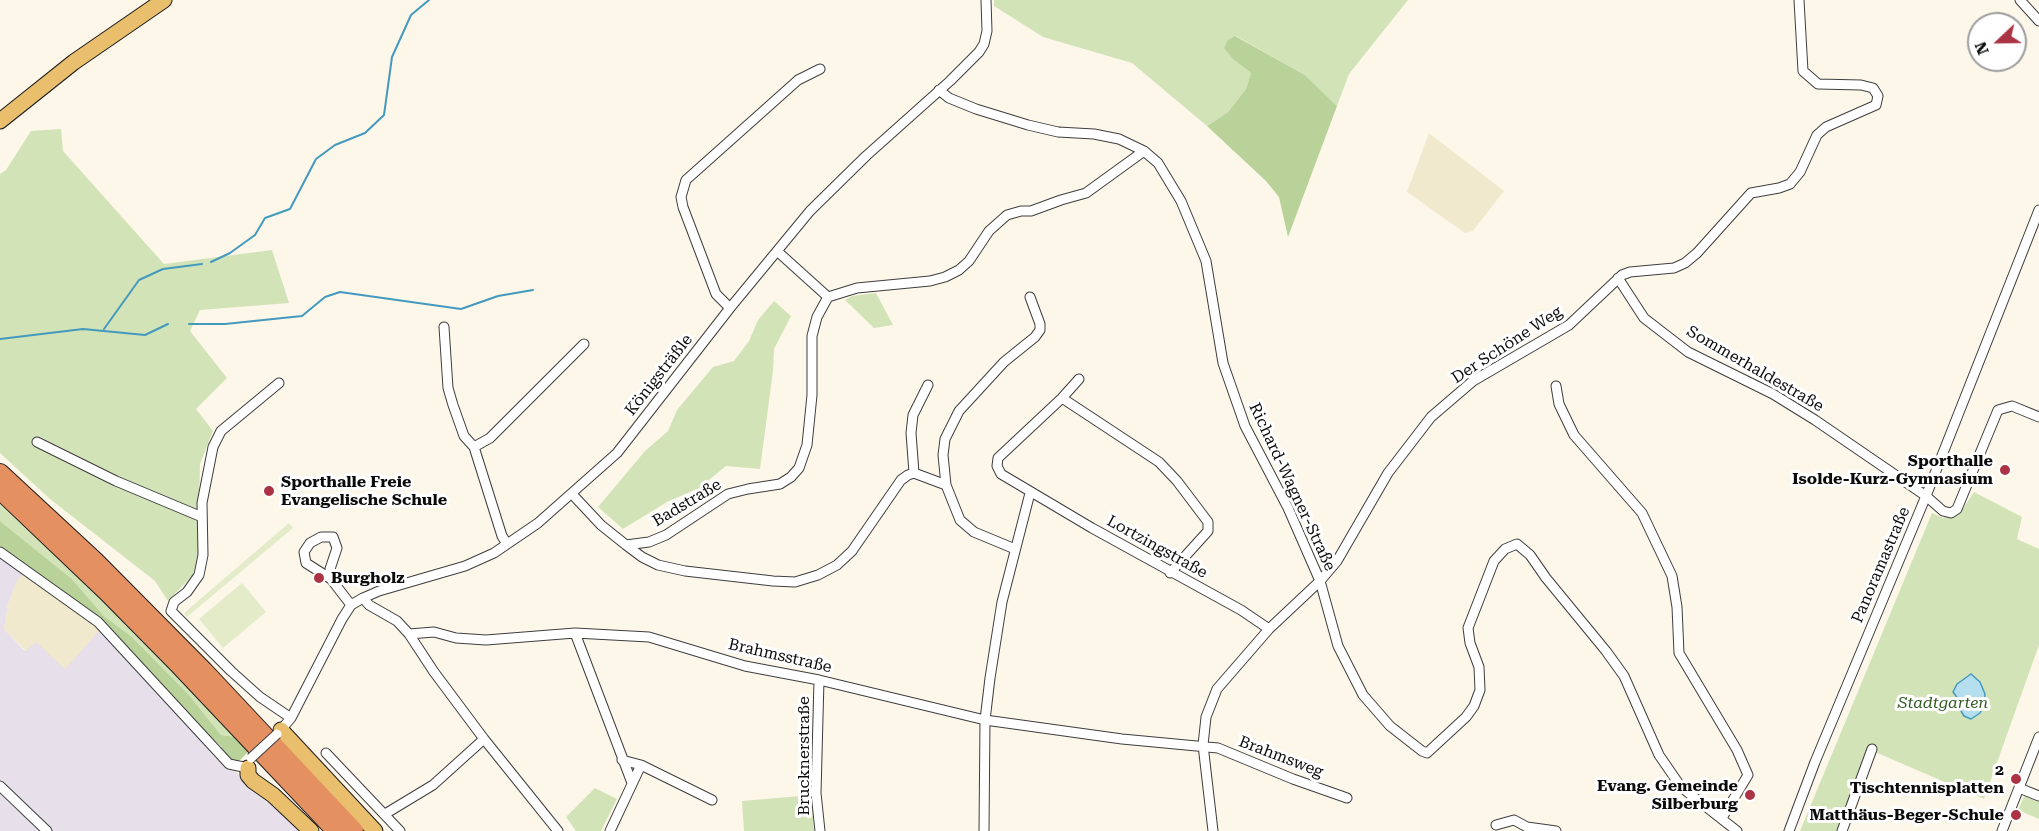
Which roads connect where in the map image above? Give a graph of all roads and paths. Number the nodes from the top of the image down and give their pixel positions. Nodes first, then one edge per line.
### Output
1 (164, 0) edge
2 (986, 0) edge
3 (1799, 0) edge
4 (2020, 0) edge
5 (2039, 21) edge
6 (820, 69) dead end
7 (939, 90) junction
8 (0, 121) edge
9 (1143, 151) junction
10 (2039, 210) edge
11 (777, 251) junction
12 (1618, 278) junction
13 (828, 297) junction
14 (1030, 297) dead end
15 (730, 308) junction
16 (444, 327) dead end
17 (584, 344) dead end
18 (1079, 379) dead end
19 (279, 383) dead end
20 (928, 385) dead end
21 (1556, 386) dead end
22 (1062, 398) junction
23 (2039, 417) edge
24 (37, 442) dead end
25 (474, 447) junction
26 (914, 473) junction
27 (4, 485) edge
28 (946, 485) junction
29 (1030, 493) junction
30 (572, 494) junction
31 (1926, 496) junction
32 (202, 517) junction
33 (507, 544) junction
34 (626, 545) junction
35 (1015, 549) junction
36 (0, 552) edge
37 (1170, 573) junction
38 (331, 579) junction
39 (1320, 580) junction
40 (363, 598) junction
41 (351, 605) junction
42 (1269, 629) junction
43 (575, 633) junction
44 (409, 634) junction
45 (819, 680) junction
46 (985, 720) junction
47 (283, 727) junction
48 (2039, 737) edge
49 (484, 739) junction
50 (1203, 745) junction
51 (1872, 748) dead end
52 (326, 753) dead end
53 (622, 760) junction
54 (250, 763) junction
55 (641, 765) junction
56 (632, 783) junction
57 (0, 786) edge
58 (2019, 788) junction
59 (2039, 796) edge
60 (1347, 798) dead end
61 (712, 800) dead end
62 (385, 814) junction
63 (1722, 818) junction
64 (1496, 825) dead end
65 (47, 831) edge
66 (311, 831) edge
67 (336, 831) edge
68 (354, 831) edge
69 (375, 831) edge
70 (400, 831) edge
71 (558, 831) edge
72 (610, 831) edge
73 (820, 831) edge
74 (984, 831) edge
75 (1213, 831) edge
76 (1556, 831) edge
77 (1737, 831) edge
78 (1790, 831) edge
79 (1842, 831) edge
80 (2002, 831) edge

1 - 8 main road
2 - 7 street, Königsträßle
3 - 12 street, Der Schöne Weg
4 - 5 street
6 - 15 street
7 - 9 street, Richard-Wagner-Straße
7 - 11 street, Königsträßle
9 - 13 street
9 - 39 street, Richard-Wagner-Straße
10 - 31 street, Panoramastraße
11 - 13 street
11 - 15 street, Königsträßle
12 - 31 street, Sommerhaldestraße
12 - 39 street, Der Schöne Weg
13 - 34 street, Badstraße
14 - 28 street
15 - 30 street, Königsträßle
16 - 25 street
17 - 25 street
18 - 22 street
19 - 32 street
20 - 26 street
21 - 63 street
22 - 29 street, Lortzingstraße
22 - 37 street
23 - 31 street, Sommerhaldestraße
24 - 32 street
25 - 33 street
26 - 28 street
26 - 34 street
27 - 67 highway
27 - 68 highway
28 - 35 street
29 - 35 street
29 - 37 street, Lortzingstraße
30 - 33 street, Königsträßle
30 - 34 street
31 - 78 street, Panoramastraße
32 - 47 street
33 - 40 street, Königsträßle
35 - 46 street
36 - 54 street
37 - 42 street, Lortzingstraße
38 - 38 street
38 - 41 street
39 - 42 street, Der Schöne Weg
39 - 63 street, Richard-Wagner-Straße
40 - 41 street, Königsträßle
40 - 44 street
41 - 47 street, Königsträßle
42 - 50 street, Der Schöne Weg
43 - 44 street, Brahmsstraße
43 - 45 street, Brahmsstraße
43 - 53 street
44 - 49 street
45 - 46 street, Brahmsstraße
45 - 73 street, Brucknerstraße
46 - 50 street, Brahmsstraße
46 - 74 street
47 - 54 street, Königsträßle, bridge
47 - 69 main road
48 - 58 street
49 - 62 street
49 - 71 street
50 - 60 street, Brahmsweg
50 - 75 street, Der Schöne Weg
51 - 79 street
52 - 62 street
53 - 55 street
53 - 56 street
54 - 66 main road
55 - 56 street
55 - 61 street
56 - 72 street
57 - 65 street
58 - 59 street
58 - 80 street
62 - 70 street
63 - 77 street
64 - 76 street

